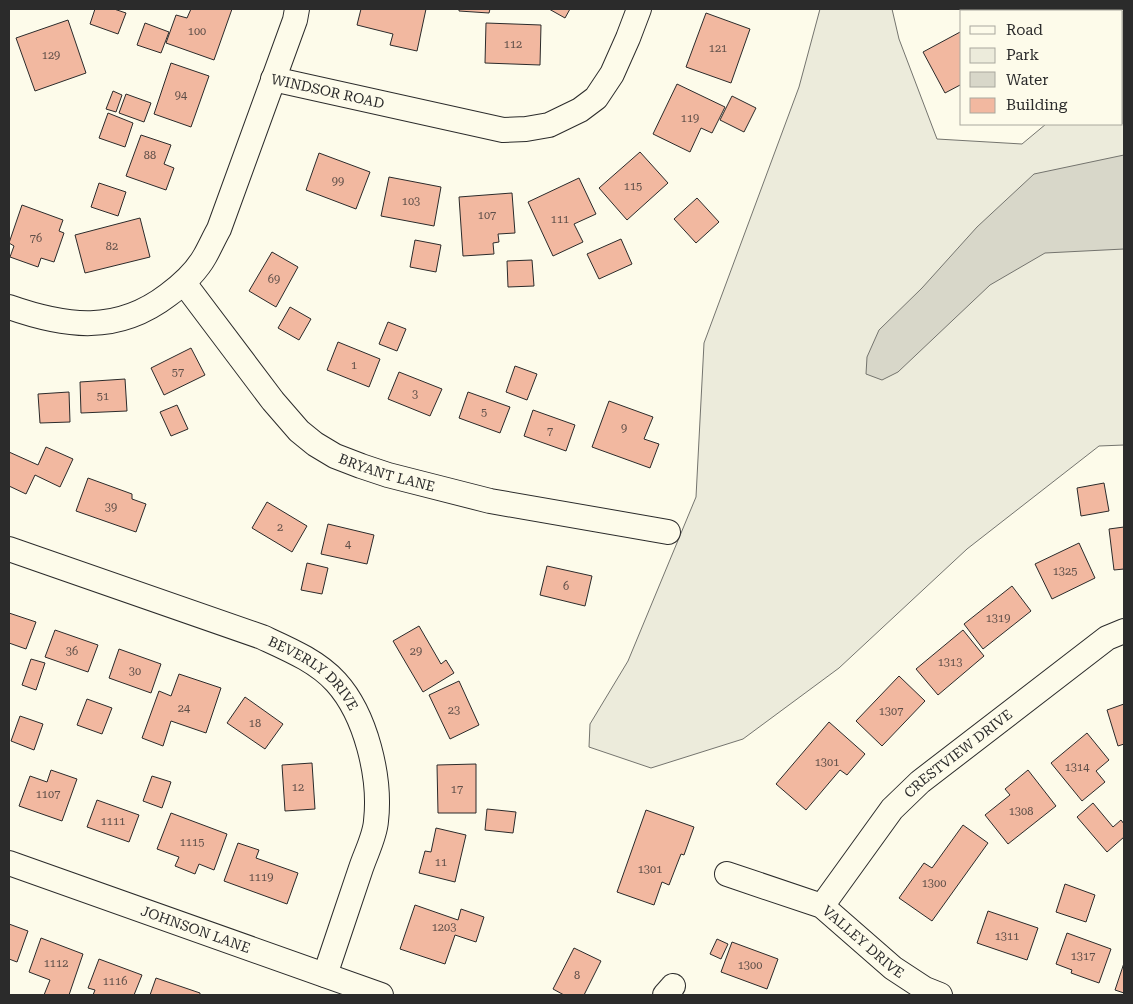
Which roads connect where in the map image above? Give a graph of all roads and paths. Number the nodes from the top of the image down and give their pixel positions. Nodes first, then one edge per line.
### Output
1 (297, 9) edge
2 (639, 9) edge
3 (273, 79) junction
4 (184, 283) junction
5 (9, 307) edge
6 (668, 532) dead end
7 (9, 549) edge
8 (1124, 630) edge
9 (9, 863) edge
10 (727, 874) dead end
11 (822, 906) junction
12 (325, 976) junction
13 (381, 995) edge
14 (940, 995) edge

1 - 3 street
2 - 3 street, WINDSOR ROAD
3 - 4 street, WINDSOR ROAD
4 - 5 street, WINDSOR ROAD
4 - 6 street, BRYANT LANE
7 - 12 street, BEVERLY DRIVE
8 - 11 street, CRESTVIEW DRIVE
9 - 12 street, JOHNSON LANE
10 - 11 street, VALLEY DRIVE
11 - 14 street, VALLEY DRIVE
12 - 13 street, JOHNSON LANE

